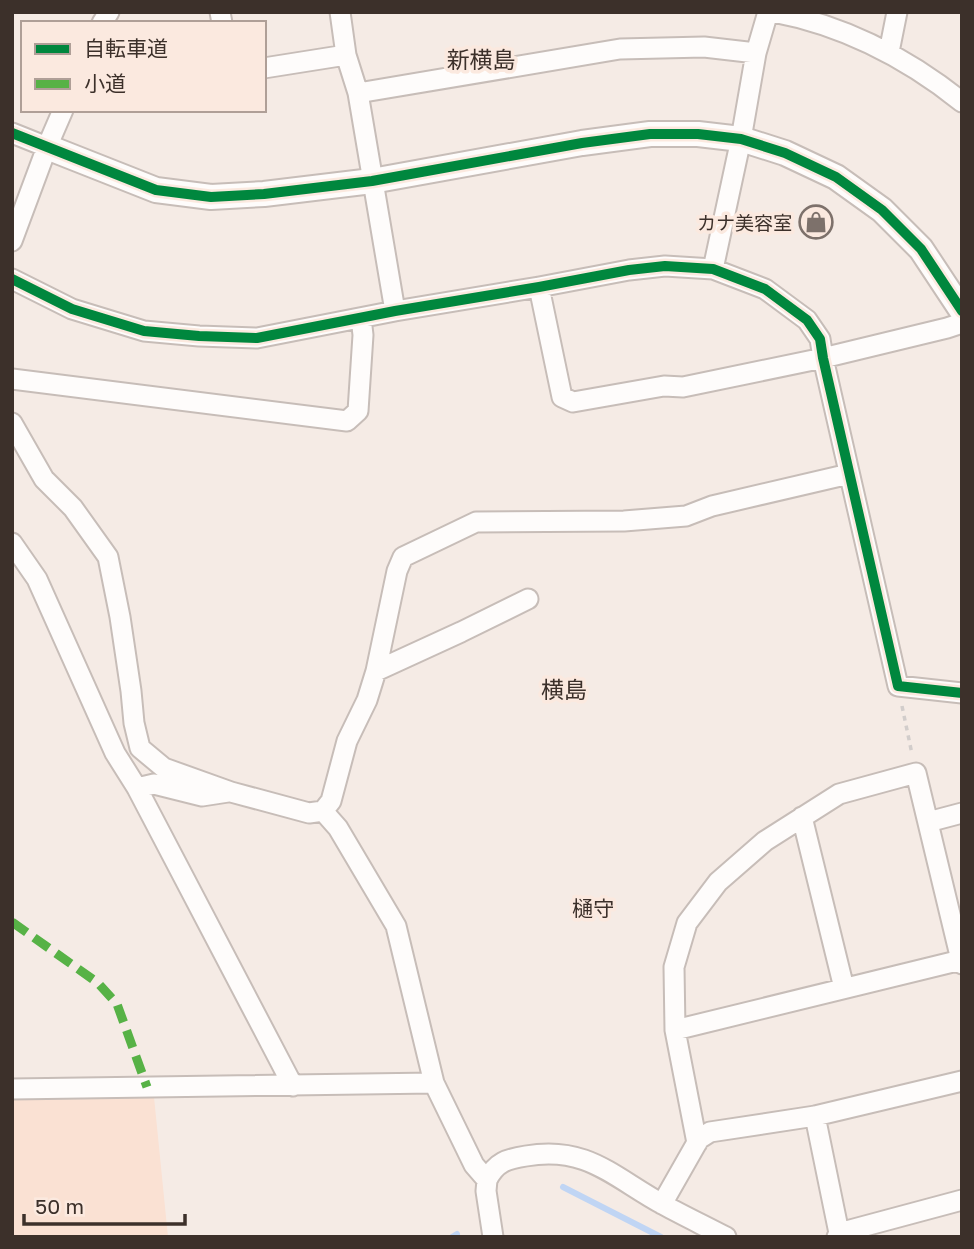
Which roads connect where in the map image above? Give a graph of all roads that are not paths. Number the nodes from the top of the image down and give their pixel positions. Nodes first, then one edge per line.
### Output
1 (340, 12) edge
2 (771, 12) edge
3 (897, 12) edge
4 (889, 52) junction
5 (756, 53) junction
6 (346, 55) junction
7 (266, 68) edge
8 (358, 93) junction
9 (962, 102) edge
10 (62, 112) edge
11 (12, 133) edge
12 (740, 139) junction
13 (47, 146) junction
14 (372, 180) junction
15 (12, 241) edge
16 (713, 268) junction
17 (12, 279) edge
18 (539, 287) junction
19 (395, 311) junction
20 (962, 311) edge
21 (361, 318) junction
22 (962, 323) edge
23 (823, 358) junction
24 (12, 379) edge
25 (12, 423) edge
26 (849, 474) junction
27 (12, 543) edge
28 (528, 598) dead end
29 (376, 671) junction
30 (962, 693) edge
31 (137, 788) junction
32 (231, 792) junction
33 (323, 811) junction
34 (962, 813) edge
35 (802, 817) junction
36 (928, 822) junction
37 (960, 952) edge
38 (845, 988) junction
39 (675, 1030) junction
40 (962, 1081) edge
41 (434, 1083) junction
42 (293, 1086) junction
43 (12, 1089) edge
44 (815, 1116) junction
45 (696, 1143) junction
46 (487, 1180) junction
47 (962, 1200) edge
48 (662, 1204) junction
49 (838, 1235) edge
50 (492, 1237) edge
51 (726, 1237) edge

1 - 6 street
2 - 4 street
2 - 5 street
3 - 4 street
4 - 9 street
5 - 8 street
5 - 12 street
6 - 7 street
6 - 8 street
8 - 14 street
10 - 13 street
11 - 13 street
12 - 14 street
12 - 16 street
12 - 20 street
13 - 14 street
13 - 15 street
14 - 19 street
16 - 18 street
16 - 23 street
17 - 21 street
18 - 19 street
18 - 23 street
19 - 21 street
21 - 24 street
22 - 23 street
23 - 26 street
25 - 32 street
26 - 29 street
26 - 30 street
27 - 31 street
28 - 29 street
29 - 33 street
31 - 32 street
31 - 42 street
32 - 33 street
33 - 41 street
34 - 36 street
35 - 36 street
35 - 38 street
35 - 39 street
36 - 37 street
37 - 38 street
38 - 39 street
39 - 45 street
40 - 44 street
41 - 42 street
41 - 46 street
42 - 43 street
44 - 45 street
44 - 49 street
45 - 48 street
46 - 48 street
46 - 50 street
47 - 49 street
48 - 51 street

